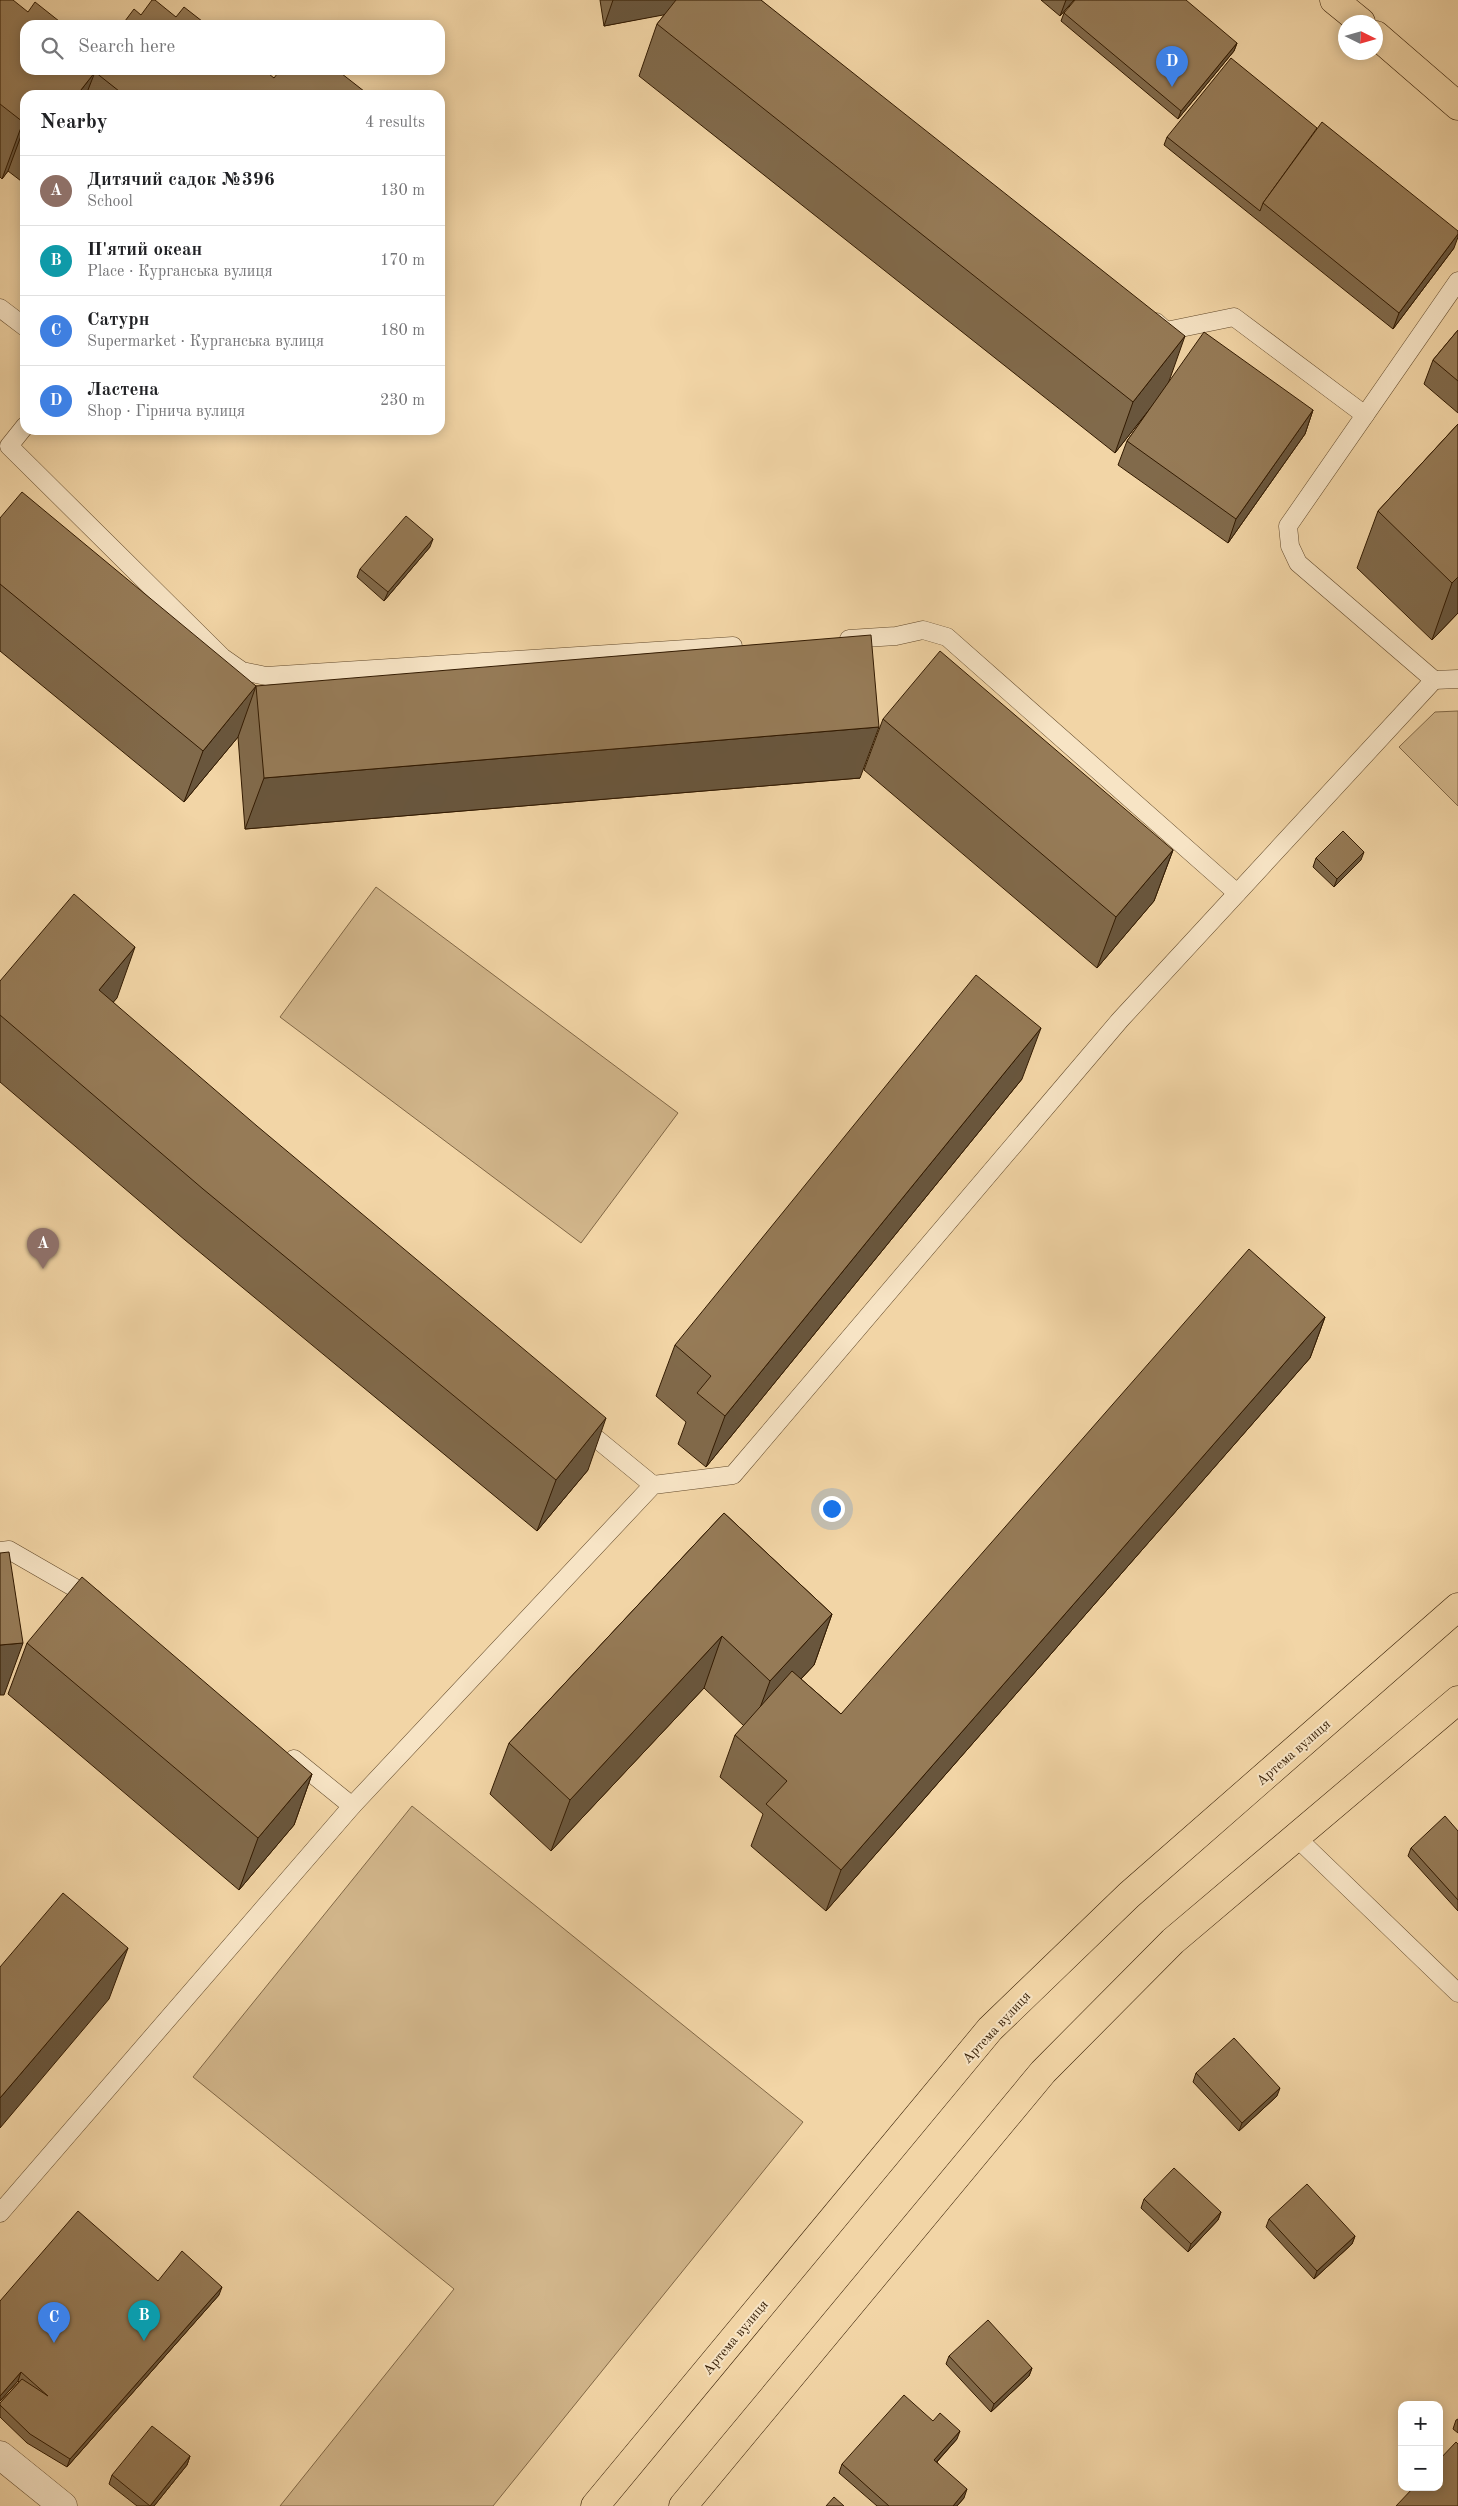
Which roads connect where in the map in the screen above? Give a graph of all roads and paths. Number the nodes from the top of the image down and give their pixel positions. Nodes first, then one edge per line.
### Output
1 (1334, 0) edge
2 (1352, 15) edge
3 (1383, 41) edge
4 (1458, 106) edge
5 (1458, 281) edge
6 (0, 308) edge
7 (1143, 312) edge
8 (20, 323) edge
9 (1364, 415) junction
10 (20, 432) edge
11 (5, 452) edge
12 (837, 640) edge
13 (748, 646) edge
14 (1458, 679) edge
15 (1434, 680) junction
16 (1237, 893) junction
17 (569, 1416) edge
18 (653, 1485) junction
19 (0, 1551) edge
20 (105, 1607) edge
21 (1458, 1607) edge
22 (1458, 1700) edge
23 (283, 1750) edge
24 (352, 1806) junction
25 (1297, 1838) junction
26 (1458, 1993) edge
27 (0, 2213) edge
28 (0, 2455) edge
29 (63, 2506) edge
30 (595, 2506) edge
31 (683, 2506) edge

1 - 2 main road
3 - 4 main road
5 - 9 lane
6 - 8 lane
7 - 9 lane
9 - 15 lane
10 - 11 lane
11 - 13 lane
12 - 16 lane
14 - 15 lane
15 - 16 lane
16 - 18 lane
17 - 18 lane
18 - 24 lane
19 - 20 lane
21 - 30 main road, Артема вулиця
22 - 25 main road
23 - 24 lane
24 - 27 lane
25 - 26 lane
25 - 31 main road
28 - 29 street

